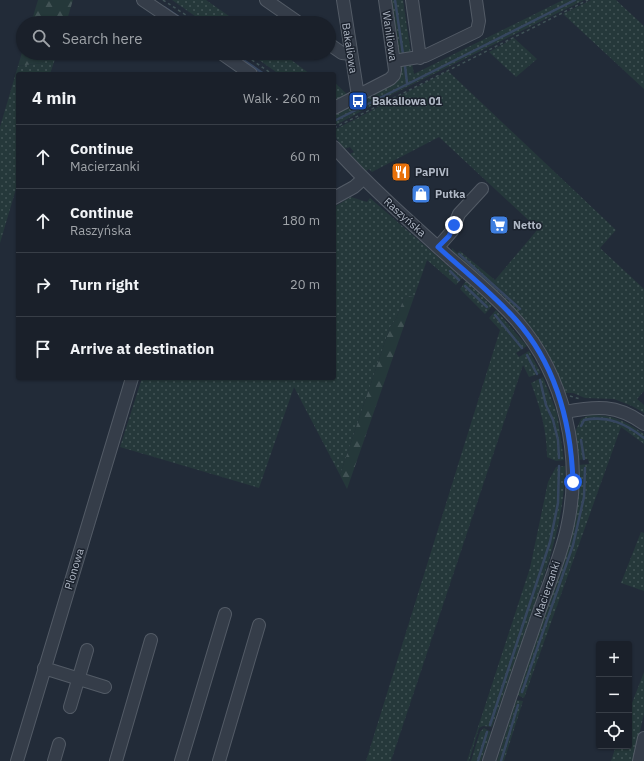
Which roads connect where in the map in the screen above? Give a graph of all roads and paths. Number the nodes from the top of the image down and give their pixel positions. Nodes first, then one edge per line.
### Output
1 (143, 0) edge
2 (163, 0) edge
3 (267, 0) edge
4 (343, 0) edge
5 (385, 0) edge
6 (412, 0) edge
7 (476, 0) edge
8 (588, 0) edge
9 (167, 16) edge
10 (187, 16) edge
11 (289, 16) edge
12 (336, 49) edge
13 (351, 54) junction
14 (420, 58) junction
15 (231, 60) edge
16 (252, 60) edge
17 (394, 61) junction
18 (248, 72) edge
19 (269, 72) edge
20 (358, 96) junction
21 (336, 107) edge
22 (336, 127) edge
23 (336, 149) edge
24 (363, 179) junction
25 (482, 189) dead end
26 (336, 197) edge
27 (438, 247) junction
28 (131, 380) edge
29 (565, 412) junction
30 (644, 424) edge
31 (225, 614) dead end
32 (259, 626) dead end
33 (151, 640) dead end
34 (87, 650) dead end
35 (44, 668) junction
36 (78, 679) junction
37 (105, 687) dead end
38 (70, 707) dead end
39 (644, 738) edge
40 (59, 744) dead end
41 (17, 761) edge
42 (54, 761) edge
43 (116, 761) edge
44 (181, 761) edge
45 (219, 761) edge
46 (488, 761) edge
47 (639, 761) edge

1 - 9 street
2 - 10 path
3 - 11 street
4 - 13 street, Bakaliowa
5 - 17 street, Waniliowa
6 - 14 street
7 - 14 street
8 - 22 path
12 - 13 street
13 - 20 street, Bakaliowa
14 - 17 street
15 - 18 street
16 - 19 path
17 - 20 street, Waniliowa
20 - 21 street, Waniliowa
23 - 24 street, Raszyńska
24 - 26 street
24 - 27 street, Raszyńska
25 - 27 street
27 - 29 street, Raszyńska
28 - 35 street, Plonowa
29 - 30 street
29 - 46 street, Macierzanki
31 - 44 street
32 - 45 street
33 - 43 street
34 - 36 street
35 - 36 street
35 - 41 street, Plonowa
36 - 37 street
36 - 38 street
39 - 47 street
40 - 42 street

